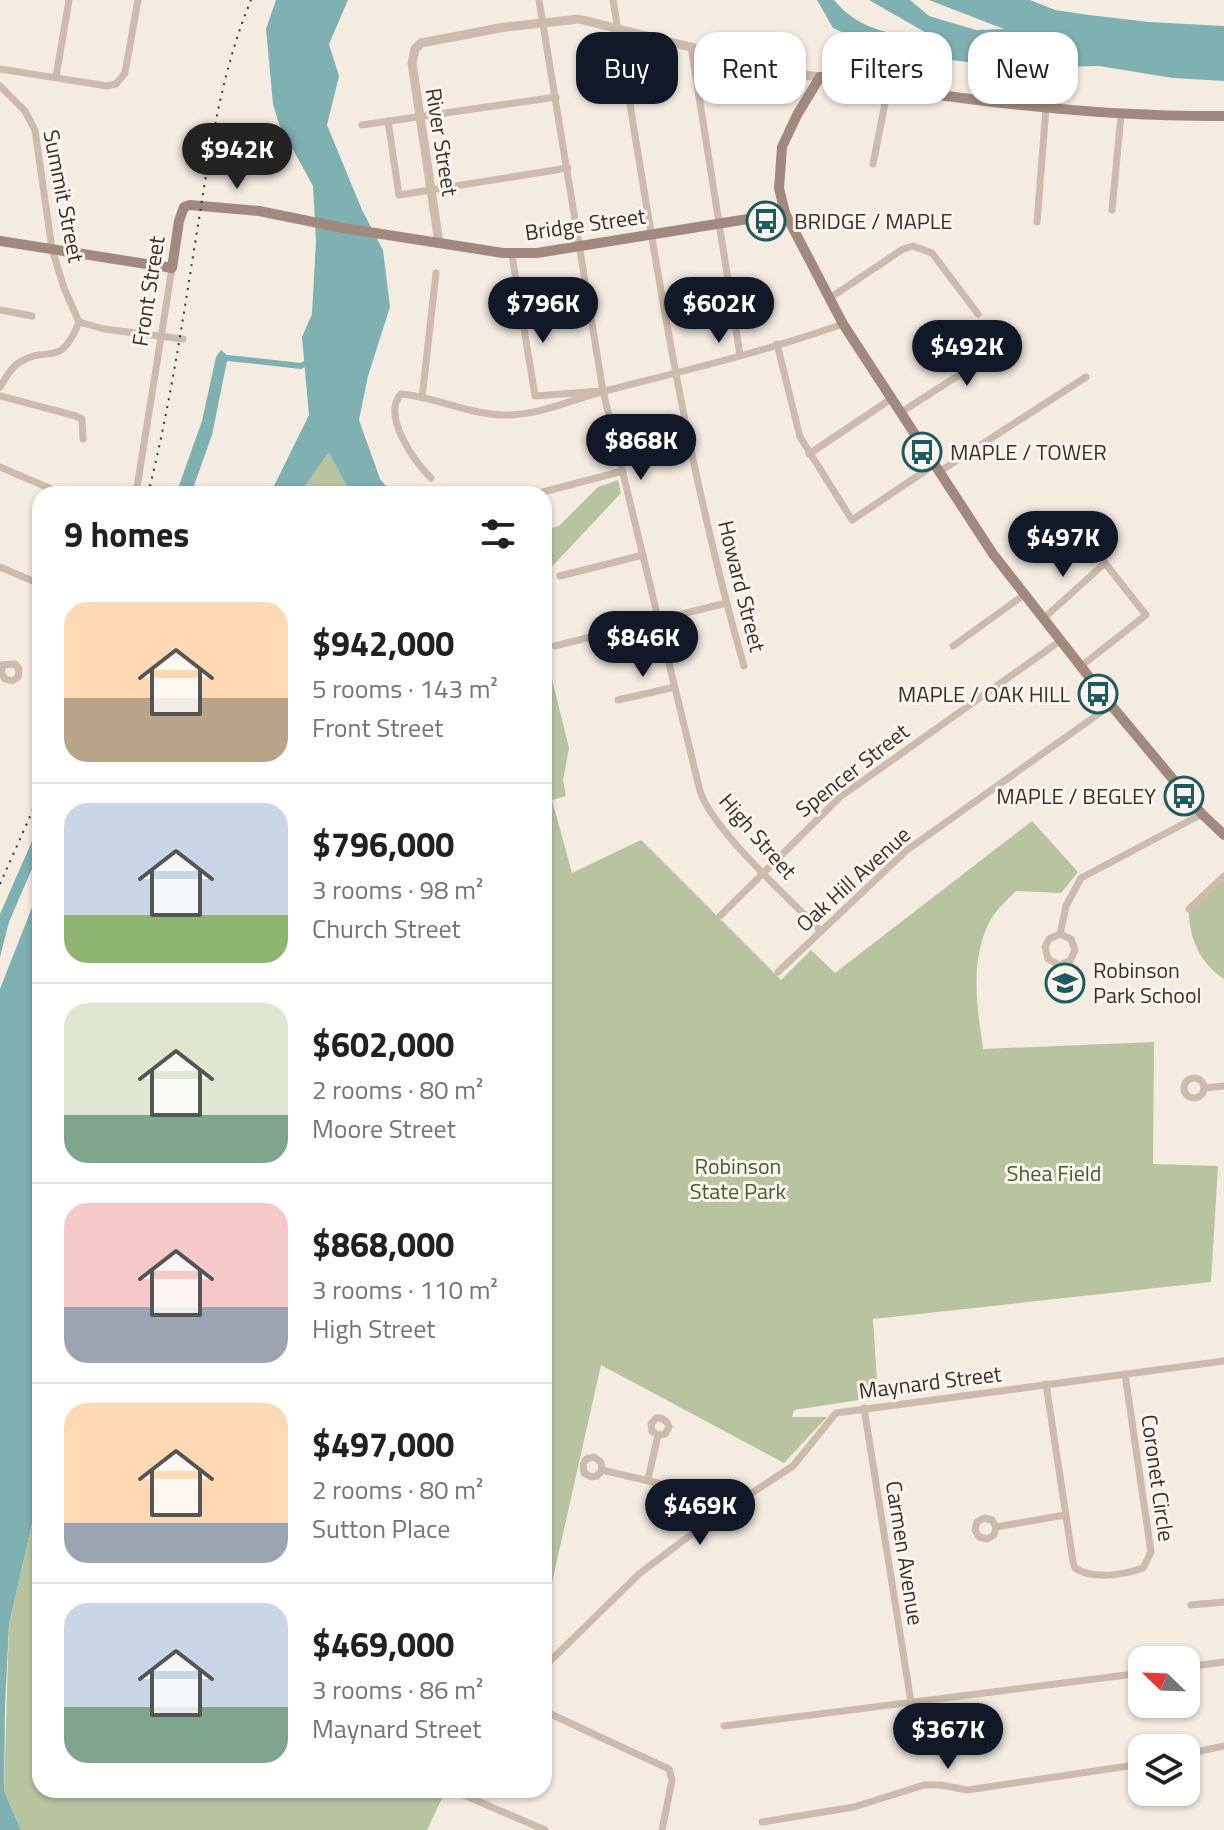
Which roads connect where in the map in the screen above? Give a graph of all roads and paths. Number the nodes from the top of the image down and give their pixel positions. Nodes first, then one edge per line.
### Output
1 (69, 0) edge
2 (138, 0) edge
3 (539, 0) edge
4 (613, 0) edge
5 (542, 23) junction
6 (617, 27) junction
7 (691, 46) junction
8 (0, 69) edge
9 (56, 77) junction
10 (820, 77) joint
11 (0, 86) edge
12 (556, 97) junction
13 (952, 98) edge
14 (885, 104) edge
15 (1046, 108) junction
16 (1121, 115) junction
17 (421, 116) junction
18 (1224, 116) edge
19 (388, 121) junction
20 (362, 125) dead end
21 (873, 164) dead end
22 (568, 168) junction
23 (432, 191) junction
24 (1112, 210) dead end
25 (785, 213) junction
26 (1037, 222) dead end
27 (719, 223) junction
28 (343, 228) joint
29 (652, 235) junction
30 (0, 241) edge
31 (439, 243) junction
32 (580, 246) junction
33 (52, 249) junction
34 (512, 255) junction
35 (172, 268) junction
36 (436, 273) dead end
37 (830, 298) junction
38 (0, 310) edge
39 (978, 314) dead end
40 (32, 316) dead end
41 (79, 322) junction
42 (843, 324) junction
43 (161, 337) junction
44 (1018, 337) dead end
45 (183, 339) dead end
46 (777, 344) junction
47 (740, 355) junction
48 (675, 374) junction
49 (1086, 377) dead end
50 (0, 387) edge
51 (603, 391) junction
52 (0, 396) edge
53 (422, 398) junction
54 (891, 399) junction
55 (900, 413) junction
56 (687, 438) junction
57 (83, 439) dead end
58 (618, 452) junction
59 (809, 454) junction
60 (0, 467) edge
61 (936, 468) junction
62 (623, 471) junction
63 (431, 478) dead end
64 (44, 486) edge
65 (137, 486) edge
66 (552, 490) edge
67 (643, 555) junction
68 (0, 567) edge
69 (560, 576) dead end
70 (32, 581) edge
71 (1024, 595) junction
72 (726, 603) junction
73 (1043, 619) junction
74 (659, 620) junction
75 (1060, 641) junction
76 (555, 646) dead end
77 (953, 646) dead end
78 (744, 666) dead end
79 (1080, 667) junction
80 (675, 687) junction
81 (618, 700) dead end
82 (1111, 705) junction
83 (1202, 814) junction
84 (1224, 835) edge
85 (763, 872) junction
86 (1224, 876) edge
87 (1189, 909) dead end
88 (720, 916) dead end
89 (821, 931) junction
90 (1060, 934) junction
91 (778, 972) dead end
92 (1224, 1086) edge
93 (1204, 1088) dead end
94 (1224, 1361) edge
95 (1125, 1374) junction
96 (1046, 1384) junction
97 (864, 1408) junction
98 (658, 1435) dead end
99 (602, 1470) dead end
100 (648, 1479) junction
101 (1065, 1515) junction
102 (709, 1521) junction
103 (996, 1527) dead end
104 (1224, 1602) edge
105 (1191, 1605) dead end
106 (552, 1659) edge
107 (1224, 1662) edge
108 (1200, 1665) edge
109 (1128, 1675) edge
110 (911, 1702) junction
111 (552, 1715) edge
112 (724, 1726) dead end
113 (1224, 1746) edge
114 (1200, 1751) edge
115 (1128, 1766) edge
116 (471, 1798) edge
117 (762, 1822) dead end
118 (545, 1830) edge
119 (662, 1830) edge

1 - 9 street
2 - 9 street
3 - 5 street, High Street
4 - 6 street, Howard Street
5 - 6 street
5 - 12 street, High Street
5 - 17 street, River Street
6 - 7 street
6 - 29 street, Howard Street
7 - 10 street
7 - 27 street
8 - 9 street
10 - 25 main road
11 - 33 street, Summit Street
12 - 17 street
12 - 22 street, High Street
13 - 15 main road
14 - 21 street
15 - 16 main road
15 - 26 street
16 - 18 main road
16 - 24 street
17 - 19 street
17 - 23 street, River Street
19 - 20 street
19 - 23 street
22 - 23 street
22 - 32 street, High Street
23 - 31 street, River Street
25 - 27 main road, Bridge Street
25 - 37 main road
27 - 29 main road, Bridge Street
27 - 47 street
28 - 31 main road, Bridge Street
28 - 35 main road, Front Street
29 - 32 main road, Bridge Street
29 - 48 street, Howard Street
30 - 33 main road
31 - 34 main road, Bridge Street
32 - 34 main road, Bridge Street
32 - 51 street, High Street
33 - 35 main road
33 - 41 street, Summit Street
34 - 51 street
35 - 43 street, Front Street
36 - 53 street
37 - 39 street
37 - 42 main road
38 - 40 street
41 - 43 street
41 - 50 street
42 - 46 street
42 - 54 main road
43 - 45 street
43 - 65 street, Front Street
44 - 55 street
46 - 47 street
46 - 59 street
47 - 48 street
48 - 51 street
48 - 56 street, Howard Street
49 - 61 street
51 - 53 street
51 - 58 street, High Street
52 - 57 street
53 - 63 street
54 - 55 main road
54 - 59 street
55 - 61 main road
56 - 58 street
56 - 72 street, Howard Street
58 - 62 street, High Street
59 - 61 street
60 - 64 street
61 - 71 main road
62 - 66 street
62 - 67 street, High Street
67 - 69 street
67 - 74 street, High Street
68 - 70 street
71 - 73 main road
71 - 77 street
72 - 74 street
72 - 78 street, Howard Street
73 - 75 main road
73 - 79 street
74 - 76 street
74 - 80 street, High Street
75 - 79 main road
75 - 85 street, Spencer Street
79 - 82 main road
80 - 81 street
80 - 85 street, High Street
82 - 83 main road
82 - 89 street, Oak Hill Avenue
83 - 84 main road
83 - 90 street
85 - 88 street, Spencer Street
85 - 89 street, High Street
86 - 87 street
89 - 91 street, Oak Hill Avenue
90 - 90 street
92 - 93 street
94 - 95 street, Maynard Street
95 - 96 street, Maynard Street
95 - 101 street, Coronet Circle
96 - 97 street, Maynard Street
96 - 101 street, Coronet Circle
97 - 102 street, Maynard Street
97 - 110 street, Carmen Avenue
98 - 100 street
99 - 100 street
100 - 102 street
101 - 103 street
102 - 106 street, Maynard Street
104 - 105 street
107 - 108 street
109 - 110 street
110 - 112 street
111 - 119 street
113 - 114 street
115 - 117 street
116 - 118 street

